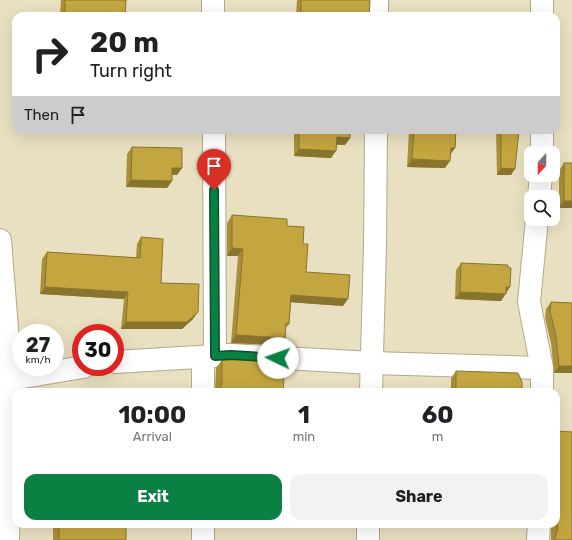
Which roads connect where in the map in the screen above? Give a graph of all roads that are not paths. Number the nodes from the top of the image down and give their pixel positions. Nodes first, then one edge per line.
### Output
1 (213, 0) edge
2 (377, 0) edge
3 (213, 12) edge
4 (377, 12) edge
5 (214, 134) edge
6 (376, 134) edge
7 (542, 134) edge
8 (542, 146) edge
9 (536, 226) edge
10 (0, 240) edge
11 (2, 292) edge
12 (209, 356) junction
13 (124, 361) edge
14 (372, 363) junction
15 (542, 368) junction
16 (72, 369) edge
17 (11, 379) junction
18 (204, 388) edge
19 (371, 388) edge
20 (542, 388) edge
21 (5, 472) edge
22 (203, 528) edge
23 (368, 528) edge
24 (539, 528) edge
25 (8, 540) edge
26 (203, 540) edge
27 (368, 540) edge
28 (538, 540) edge

1 - 3 street
2 - 4 street
5 - 12 street
6 - 14 street
7 - 8 street
9 - 15 street
10 - 11 street
11 - 17 street
12 - 13 street
12 - 14 street
12 - 18 street
14 - 15 street
14 - 19 street
15 - 20 street
16 - 17 street
17 - 21 street
21 - 25 street
22 - 26 street
23 - 27 street
24 - 28 street

